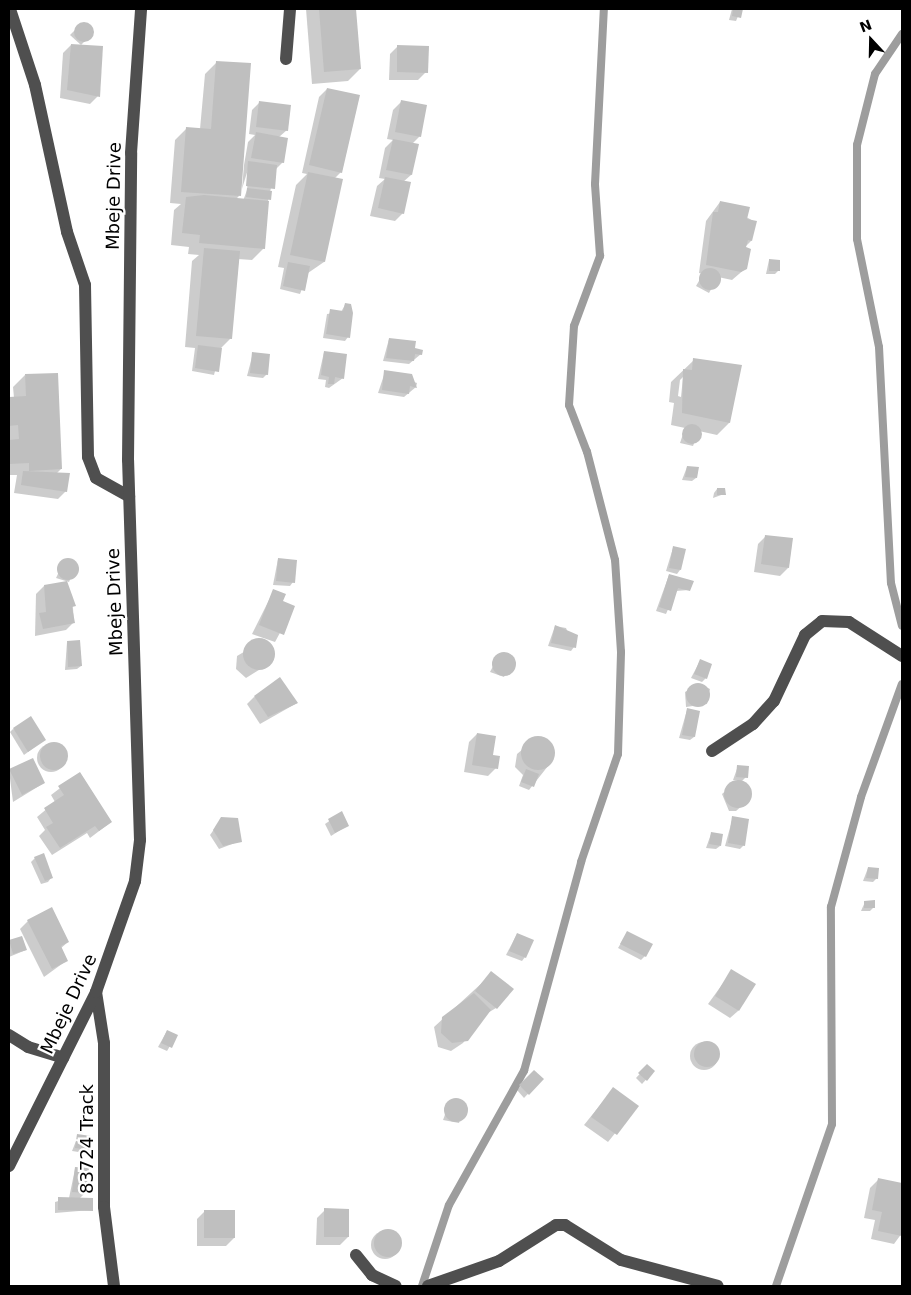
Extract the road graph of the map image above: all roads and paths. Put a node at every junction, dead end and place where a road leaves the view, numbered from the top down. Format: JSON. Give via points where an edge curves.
{"nodes":[{"id":1,"x":10,"y":9,"type":"edge"},
{"id":2,"x":140,"y":9,"type":"edge"},
{"id":3,"x":290,"y":9,"type":"edge"},
{"id":4,"x":286,"y":59,"type":"dead end"},
{"id":5,"x":129,"y":496,"type":"junction"},
{"id":6,"x":902,"y":656,"type":"edge"},
{"id":7,"x":712,"y":752,"type":"dead end"},
{"id":8,"x":96,"y":992,"type":"junction"},
{"id":9,"x":9,"y":1035,"type":"edge"},
{"id":10,"x":63,"y":1058,"type":"junction"},
{"id":11,"x":9,"y":1166,"type":"edge"},
{"id":12,"x":356,"y":1255,"type":"dead end"},
{"id":13,"x":114,"y":1286,"type":"edge"},
{"id":14,"x":396,"y":1286,"type":"edge"},
{"id":15,"x":428,"y":1286,"type":"edge"},
{"id":16,"x":718,"y":1286,"type":"edge"}],
"edges":[{"from":1,"to":5,"type":"street","via":[[35,85],[67,232],[85,285],[88,457],[96,478]]},
{"from":2,"to":5,"type":"street","name":"Mbeje Drive","via":[[131,153]]},
{"from":3,"to":4,"type":"street"},
{"from":5,"to":8,"type":"street","name":"Mbeje Drive","via":[[140,840],[130,899]]},
{"from":6,"to":7,"type":"street","via":[[849,622],[822,621],[805,635],[774,701],[747,729]]},
{"from":8,"to":10,"type":"street","name":"Mbeje Drive"},
{"from":8,"to":13,"type":"street","name":"83724 Track","via":[[104,1043],[104,1207]]},
{"from":9,"to":10,"type":"street","via":[[28,1047]]},
{"from":10,"to":11,"type":"street","name":"Mbeje Drive"},
{"from":12,"to":14,"type":"street","via":[[372,1275]]},
{"from":15,"to":16,"type":"street","via":[[493,1264],[556,1225],[565,1225],[621,1260]]}]}
